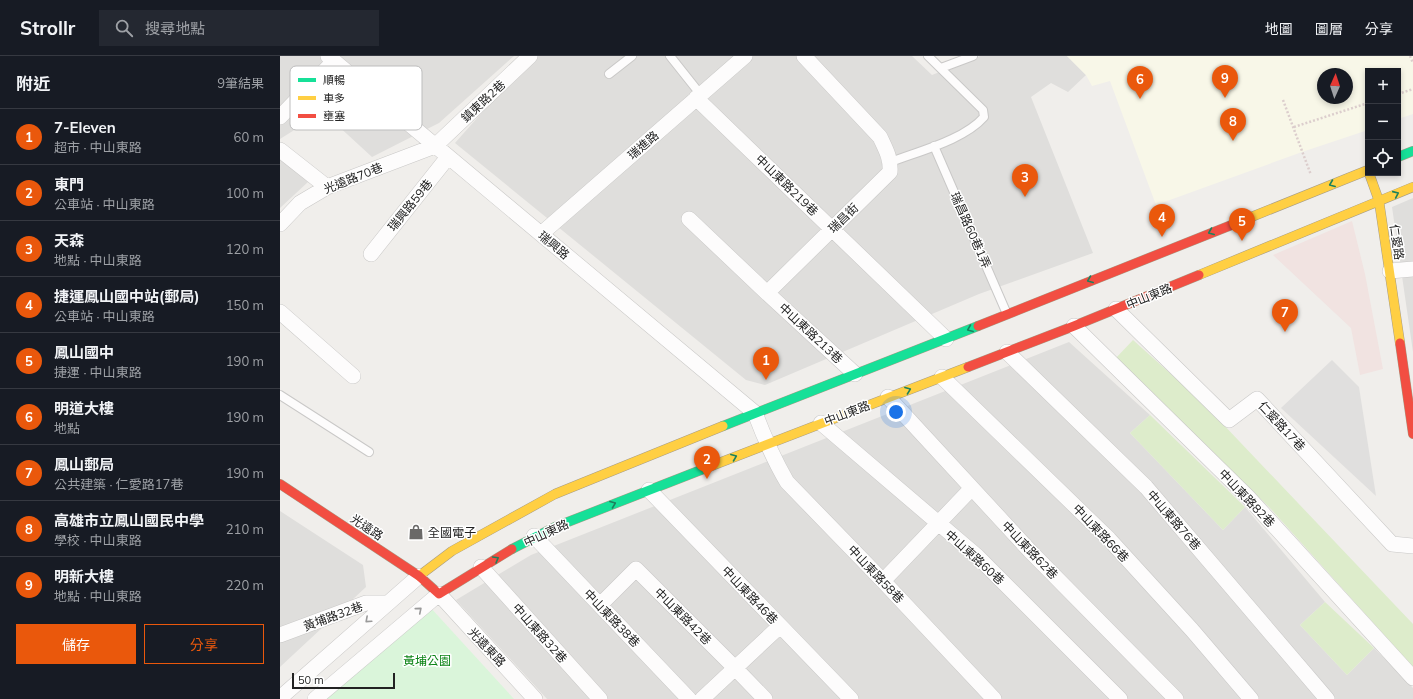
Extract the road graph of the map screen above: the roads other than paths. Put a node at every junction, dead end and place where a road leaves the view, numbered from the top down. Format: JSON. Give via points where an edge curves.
{"nodes":[{"id":1,"x":530,"y":56,"type":"edge"},
{"id":2,"x":632,"y":56,"type":"edge"},
{"id":3,"x":670,"y":56,"type":"edge"},
{"id":4,"x":745,"y":56,"type":"edge"},
{"id":5,"x":804,"y":56,"type":"edge"},
{"id":6,"x":928,"y":56,"type":"edge"},
{"id":7,"x":973,"y":56,"type":"edge"},
{"id":8,"x":331,"y":58,"type":"edge"},
{"id":9,"x":324,"y":66,"type":"edge"},
{"id":10,"x":340,"y":66,"type":"edge"},
{"id":11,"x":941,"y":68,"type":"junction"},
{"id":12,"x":609,"y":74,"type":"dead end"},
{"id":13,"x":698,"y":97,"type":"junction"},
{"id":14,"x":290,"y":105,"type":"edge"},
{"id":15,"x":280,"y":117,"type":"edge"},
{"id":16,"x":416,"y":130,"type":"edge"},
{"id":17,"x":435,"y":146,"type":"junction"},
{"id":18,"x":934,"y":146,"type":"junction"},
{"id":19,"x":280,"y":150,"type":"edge"},
{"id":20,"x":1413,"y":151,"type":"edge"},
{"id":21,"x":1401,"y":156,"type":"edge"},
{"id":22,"x":448,"y":157,"type":"junction"},
{"id":23,"x":890,"y":162,"type":"junction"},
{"id":24,"x":1365,"y":171,"type":"edge"},
{"id":25,"x":1370,"y":176,"type":"edge"},
{"id":26,"x":327,"y":187,"type":"junction"},
{"id":27,"x":1413,"y":187,"type":"edge"},
{"id":28,"x":1379,"y":202,"type":"junction"},
{"id":29,"x":689,"y":219,"type":"dead end"},
{"id":30,"x":280,"y":224,"type":"edge"},
{"id":31,"x":832,"y":229,"type":"junction"},
{"id":32,"x":540,"y":234,"type":"junction"},
{"id":33,"x":371,"y":254,"type":"dead end"},
{"id":34,"x":1413,"y":269,"type":"edge"},
{"id":35,"x":1390,"y":271,"type":"junction"},
{"id":36,"x":767,"y":293,"type":"junction"},
{"id":37,"x":1116,"y":309,"type":"junction"},
{"id":38,"x":280,"y":312,"type":"edge"},
{"id":39,"x":1007,"y":314,"type":"junction"},
{"id":40,"x":1074,"y":326,"type":"junction"},
{"id":41,"x":946,"y":339,"type":"junction"},
{"id":42,"x":1406,"y":340,"type":"edge"},
{"id":43,"x":1007,"y":352,"type":"junction"},
{"id":44,"x":1402,"y":358,"type":"junction"},
{"id":45,"x":1413,"y":369,"type":"edge"},
{"id":46,"x":855,"y":374,"type":"junction"},
{"id":47,"x":353,"y":376,"type":"dead end"},
{"id":48,"x":942,"y":377,"type":"junction"},
{"id":49,"x":280,"y":394,"type":"edge"},
{"id":50,"x":888,"y":397,"type":"junction"},
{"id":51,"x":755,"y":413,"type":"junction"},
{"id":52,"x":821,"y":423,"type":"junction"},
{"id":53,"x":1413,"y":434,"type":"edge"},
{"id":54,"x":766,"y":444,"type":"junction"},
{"id":55,"x":369,"y":452,"type":"dead end"},
{"id":56,"x":280,"y":484,"type":"edge"},
{"id":57,"x":971,"y":489,"type":"junction"},
{"id":58,"x":649,"y":490,"type":"junction"},
{"id":59,"x":938,"y":523,"type":"junction"},
{"id":60,"x":534,"y":536,"type":"junction"},
{"id":61,"x":1413,"y":546,"type":"edge"},
{"id":62,"x":481,"y":567,"type":"junction"},
{"id":63,"x":419,"y":576,"type":"junction"},
{"id":64,"x":883,"y":581,"type":"junction"},
{"id":65,"x":438,"y":594,"type":"junction"},
{"id":66,"x":387,"y":604,"type":"junction"},
{"id":67,"x":600,"y":605,"type":"junction"},
{"id":68,"x":780,"y":626,"type":"junction"},
{"id":69,"x":280,"y":635,"type":"edge"},
{"id":70,"x":735,"y":668,"type":"junction"},
{"id":71,"x":1413,"y":678,"type":"edge"},
{"id":72,"x":280,"y":698,"type":"edge"},
{"id":73,"x":315,"y":699,"type":"edge"},
{"id":74,"x":535,"y":699,"type":"edge"},
{"id":75,"x":600,"y":699,"type":"edge"},
{"id":76,"x":689,"y":699,"type":"edge"},
{"id":77,"x":702,"y":699,"type":"edge"},
{"id":78,"x":764,"y":699,"type":"edge"},
{"id":79,"x":851,"y":699,"type":"edge"},
{"id":80,"x":994,"y":699,"type":"edge"},
{"id":81,"x":1120,"y":699,"type":"edge"},
{"id":82,"x":1176,"y":699,"type":"edge"},
{"id":83,"x":1251,"y":699,"type":"edge"},
{"id":84,"x":1327,"y":699,"type":"edge"}],
"edges":[{"from":1,"to":17,"type":"street","name":"鎮東路2巷"},
{"from":2,"to":12,"type":"lane"},
{"from":3,"to":13,"type":"lane"},
{"from":4,"to":13,"type":"street","name":"瑞進路"},
{"from":5,"to":23,"type":"street","via":[[880,137]]},
{"from":6,"to":11,"type":"lane"},
{"from":7,"to":11,"type":"lane"},
{"from":8,"to":9,"type":"street"},
{"from":8,"to":10,"type":"street","name":"瑞興路"},
{"from":11,"to":18,"type":"lane","via":[[983,110],[984,117],[956,138]]},
{"from":13,"to":31,"type":"street","name":"中山東路219巷"},
{"from":13,"to":32,"type":"street","name":"瑞進路"},
{"from":14,"to":15,"type":"street"},
{"from":16,"to":17,"type":"street","name":"瑞興路"},
{"from":17,"to":22,"type":"street","name":"瑞興路"},
{"from":17,"to":26,"type":"street","name":"光遠路70巷"},
{"from":18,"to":23,"type":"lane"},
{"from":18,"to":39,"type":"lane","name":"瑞昌路60巷1弄"},
{"from":19,"to":26,"type":"street"},
{"from":20,"to":21,"type":"main road"},
{"from":22,"to":32,"type":"street","name":"瑞興路"},
{"from":22,"to":33,"type":"street","name":"瑞興路59巷"},
{"from":23,"to":31,"type":"street","name":"瑞昌街","via":[[890,172]]},
{"from":24,"to":39,"type":"main road","one_way":true},
{"from":25,"to":28,"type":"main road","name":"仁愛路"},
{"from":26,"to":30,"type":"street","name":"光遠路70巷","via":[[300,203]]},
{"from":28,"to":27,"type":"main road","name":"中山東路","one_way":true},
{"from":28,"to":35,"type":"main road","name":"仁愛路"},
{"from":28,"to":37,"type":"main road","name":"中山東路"},
{"from":29,"to":36,"type":"street"},
{"from":31,"to":36,"type":"street","name":"瑞昌街"},
{"from":31,"to":41,"type":"street","name":"中山東路219巷"},
{"from":32,"to":51,"type":"street","name":"瑞興路"},
{"from":34,"to":35,"type":"street"},
{"from":35,"to":42,"type":"main road","name":"仁愛路"},
{"from":36,"to":46,"type":"street","name":"中山東路213巷"},
{"from":37,"to":40,"type":"main road","name":"中山東路"},
{"from":37,"to":61,"type":"street","name":"仁愛路17巷","via":[[1229,420],[1257,399],[1392,544]]},
{"from":38,"to":47,"type":"street"},
{"from":39,"to":41,"type":"main road","one_way":true},
{"from":40,"to":43,"type":"main road","name":"中山東路"},
{"from":40,"to":71,"type":"street","name":"中山東路82巷","via":[[1248,497]]},
{"from":41,"to":46,"type":"main road"},
{"from":42,"to":44,"type":"main road","name":"仁愛路"},
{"from":43,"to":48,"type":"main road","name":"中山東路"},
{"from":43,"to":84,"type":"street","name":"中山東路76巷","via":[[1146,487]]},
{"from":44,"to":45,"type":"street"},
{"from":44,"to":53,"type":"main road","name":"仁愛路"},
{"from":46,"to":51,"type":"main road"},
{"from":50,"to":48,"type":"main road","name":"中山東路","one_way":true},
{"from":48,"to":83,"type":"street","name":"中山東路66巷","via":[[1109,539]]},
{"from":49,"to":55,"type":"lane"},
{"from":50,"to":52,"type":"main road","name":"中山東路"},
{"from":50,"to":57,"type":"street","name":"中山東路62巷"},
{"from":51,"to":54,"type":"street"},
{"from":51,"to":63,"type":"main road","via":[[555,494],[452,551]]},
{"from":52,"to":54,"type":"main road","name":"中山東路"},
{"from":52,"to":59,"type":"street","name":"中山東路60巷"},
{"from":58,"to":54,"type":"main road","name":"中山東路","one_way":true},
{"from":54,"to":64,"type":"street","name":"中山東路58巷","via":[[787,482]]},
{"from":56,"to":63,"type":"main road","name":"光遠路"},
{"from":57,"to":59,"type":"street"},
{"from":57,"to":82,"type":"street","name":"中山東路62巷"},
{"from":60,"to":58,"type":"main road","name":"中山東路","one_way":true},
{"from":58,"to":68,"type":"street","name":"中山東路46巷"},
{"from":59,"to":64,"type":"street"},
{"from":59,"to":81,"type":"street","name":"中山東路60巷","via":[[977,556]]},
{"from":62,"to":60,"type":"main road","name":"中山東路","one_way":true},
{"from":60,"to":67,"type":"street","name":"中山東路38巷"},
{"from":62,"to":65,"type":"main road","name":"中山東路"},
{"from":62,"to":75,"type":"street","name":"中山東路32巷"},
{"from":63,"to":65,"type":"main road","name":"光遠路"},
{"from":63,"to":66,"type":"street"},
{"from":64,"to":80,"type":"street","name":"中山東路58巷"},
{"from":73,"to":65,"type":"street","name":"中山東路","one_way":true},
{"from":65,"to":74,"type":"street","name":"光遠東路"},
{"from":66,"to":69,"type":"street","name":"黃埔路32巷","via":[[366,603]]},
{"from":66,"to":72,"type":"street","one_way":true},
{"from":67,"to":70,"type":"street","name":"中山東路42巷","via":[[636,570]]},
{"from":67,"to":76,"type":"street","name":"中山東路38巷"},
{"from":68,"to":70,"type":"street"},
{"from":68,"to":79,"type":"street","name":"中山東路46巷"},
{"from":70,"to":77,"type":"street"},
{"from":70,"to":78,"type":"street","name":"中山東路42巷"}]}
